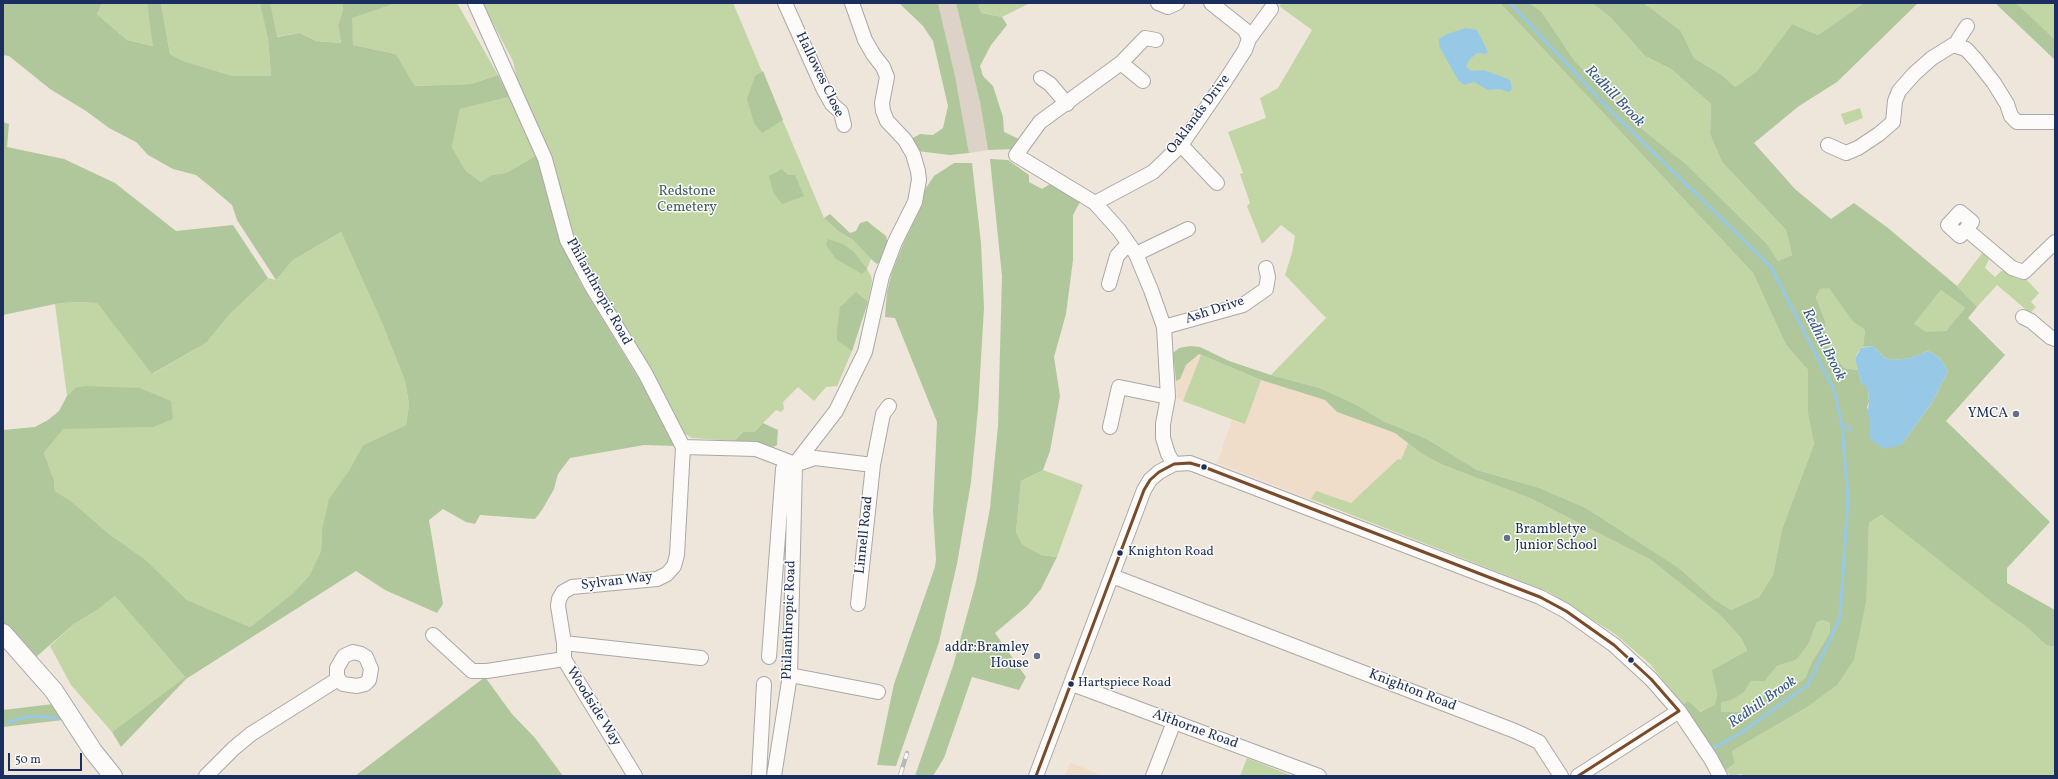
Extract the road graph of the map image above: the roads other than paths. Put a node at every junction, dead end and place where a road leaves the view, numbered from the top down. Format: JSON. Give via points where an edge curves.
{"nodes":[{"id":1,"x":474,"y":3,"type":"edge"},
{"id":2,"x":785,"y":3,"type":"edge"},
{"id":3,"x":852,"y":3,"type":"edge"},
{"id":4,"x":1158,"y":3,"type":"edge"},
{"id":5,"x":1177,"y":3,"type":"edge"},
{"id":6,"x":1212,"y":3,"type":"edge"},
{"id":7,"x":1271,"y":9,"type":"dead end"},
{"id":8,"x":1967,"y":26,"type":"dead end"},
{"id":9,"x":1249,"y":39,"type":"junction"},
{"id":10,"x":1156,"y":40,"type":"dead end"},
{"id":11,"x":1960,"y":46,"type":"junction"},
{"id":12,"x":1121,"y":63,"type":"junction"},
{"id":13,"x":1041,"y":78,"type":"dead end"},
{"id":14,"x":1143,"y":80,"type":"dead end"},
{"id":15,"x":1067,"y":104,"type":"junction"},
{"id":16,"x":2055,"y":122,"type":"edge"},
{"id":17,"x":844,"y":125,"type":"dead end"},
{"id":18,"x":1180,"y":145,"type":"junction"},
{"id":19,"x":1828,"y":145,"type":"dead end"},
{"id":20,"x":1217,"y":183,"type":"dead end"},
{"id":21,"x":1095,"y":203,"type":"junction"},
{"id":22,"x":1188,"y":229,"type":"dead end"},
{"id":23,"x":1967,"y":230,"type":"dead end"},
{"id":24,"x":2055,"y":242,"type":"edge"},
{"id":25,"x":1132,"y":249,"type":"junction"},
{"id":26,"x":1266,"y":268,"type":"dead end"},
{"id":27,"x":1109,"y":284,"type":"dead end"},
{"id":28,"x":2023,"y":317,"type":"dead end"},
{"id":29,"x":1164,"y":327,"type":"junction"},
{"id":30,"x":2055,"y":339,"type":"edge"},
{"id":31,"x":1168,"y":397,"type":"junction"},
{"id":32,"x":889,"y":406,"type":"dead end"},
{"id":33,"x":1110,"y":426,"type":"dead end"},
{"id":34,"x":683,"y":447,"type":"junction"},
{"id":35,"x":795,"y":464,"type":"junction"},
{"id":36,"x":1174,"y":464,"type":"junction"},
{"id":37,"x":873,"y":465,"type":"junction"},
{"id":38,"x":1112,"y":576,"type":"junction"},
{"id":39,"x":858,"y":604,"type":"dead end"},
{"id":40,"x":3,"y":633,"type":"edge"},
{"id":41,"x":433,"y":635,"type":"dead end"},
{"id":42,"x":564,"y":643,"type":"junction"},
{"id":43,"x":769,"y":657,"type":"dead end"},
{"id":44,"x":701,"y":658,"type":"dead end"},
{"id":45,"x":564,"y":660,"type":"junction"},
{"id":46,"x":790,"y":675,"type":"junction"},
{"id":47,"x":338,"y":679,"type":"dead end"},
{"id":48,"x":764,"y":684,"type":"dead end"},
{"id":49,"x":1072,"y":684,"type":"junction"},
{"id":50,"x":878,"y":692,"type":"dead end"},
{"id":51,"x":1679,"y":711,"type":"junction"},
{"id":52,"x":1174,"y":722,"type":"junction"},
{"id":53,"x":113,"y":776,"type":"edge"},
{"id":54,"x":206,"y":776,"type":"edge"},
{"id":55,"x":635,"y":776,"type":"edge"},
{"id":56,"x":759,"y":776,"type":"edge"},
{"id":57,"x":775,"y":776,"type":"edge"},
{"id":58,"x":1036,"y":776,"type":"edge"},
{"id":59,"x":1152,"y":776,"type":"edge"},
{"id":60,"x":1319,"y":776,"type":"edge"},
{"id":61,"x":1561,"y":776,"type":"edge"},
{"id":62,"x":1578,"y":776,"type":"edge"},
{"id":63,"x":1720,"y":776,"type":"edge"}],
"edges":[{"from":1,"to":34,"type":"street","name":"Philanthropic Road","via":[[545,159],[567,240],[644,373]]},
{"from":2,"to":17,"type":"street","name":"Hallowes Close","via":[[819,81],[832,104],[840,112]]},
{"from":3,"to":35,"type":"street","via":[[866,40],[883,67],[886,77],[882,103],[887,121],[905,140],[913,154],[919,180],[915,202],[882,276],[865,352],[836,411]]},
{"from":4,"to":5,"type":"street","via":[[1168,7]]},
{"from":6,"to":9,"type":"street","via":[[1245,30]]},
{"from":7,"to":9,"type":"street","name":"Oaklands Drive"},
{"from":8,"to":11,"type":"street","via":[[1958,40]]},
{"from":9,"to":18,"type":"street","name":"Oaklands Drive","via":[[1225,81]]},
{"from":10,"to":12,"type":"street","via":[[1145,38]]},
{"from":11,"to":16,"type":"street","via":[[1966,49],[1994,83],[2011,116],[2017,122]]},
{"from":11,"to":19,"type":"street","via":[[1946,48],[1914,74],[1899,91],[1895,101],[1894,122],[1879,134],[1846,153]]},
{"from":12,"to":14,"type":"street"},
{"from":12,"to":15,"type":"street"},
{"from":13,"to":15,"type":"street","via":[[1050,84]]},
{"from":15,"to":21,"type":"street","via":[[1040,122],[1016,155]]},
{"from":18,"to":20,"type":"street"},
{"from":18,"to":21,"type":"street","name":"Oaklands Drive","via":[[1153,172]]},
{"from":21,"to":25,"type":"street"},
{"from":22,"to":25,"type":"street"},
{"from":23,"to":24,"type":"street","via":[[2012,268],[2024,272]]},
{"from":25,"to":27,"type":"street","via":[[1117,256]]},
{"from":25,"to":29,"type":"street","via":[[1152,290]]},
{"from":26,"to":29,"type":"street","name":"Ash Drive","via":[[1266,289],[1243,305]]},
{"from":28,"to":30,"type":"street"},
{"from":29,"to":31,"type":"street"},
{"from":31,"to":33,"type":"street","via":[[1120,387]]},
{"from":31,"to":36,"type":"street","via":[[1163,438]]},
{"from":32,"to":37,"type":"street","name":"Linnell Road","via":[[883,414]]},
{"from":34,"to":35,"type":"street","via":[[756,449]]},
{"from":34,"to":42,"type":"street","name":"Sylvan Way","via":[[677,555],[674,566],[667,574],[650,580],[567,589],[558,599]]},
{"from":35,"to":37,"type":"street","via":[[815,458]]},
{"from":35,"to":43,"type":"street","via":[[783,469]]},
{"from":35,"to":46,"type":"street","name":"Philanthropic Road"},
{"from":36,"to":38,"type":"street","via":[[1159,472],[1144,490]]},
{"from":36,"to":51,"type":"street","via":[[1190,463],[1204,467],[1540,596],[1614,645],[1651,679]]},
{"from":37,"to":39,"type":"street","name":"Linnell Road"},
{"from":38,"to":49,"type":"street"},
{"from":38,"to":61,"type":"street","name":"Knighton Road","via":[[1515,731],[1538,742]]},
{"from":40,"to":53,"type":"main road","via":[[54,691],[93,752]]},
{"from":41,"to":45,"type":"street","name":"Woodside Way","via":[[472,671],[487,672]]},
{"from":42,"to":44,"type":"street"},
{"from":42,"to":45,"type":"street","name":"Sylvan Way"},
{"from":45,"to":55,"type":"street","name":"Woodside Way"},
{"from":46,"to":50,"type":"street"},
{"from":46,"to":57,"type":"street","name":"Philanthropic Road"},
{"from":47,"to":54,"type":"street","via":[[251,734]]},
{"from":48,"to":56,"type":"street"},
{"from":49,"to":52,"type":"street","name":"Althorne Road"},
{"from":49,"to":58,"type":"street"},
{"from":51,"to":62,"type":"street"},
{"from":51,"to":63,"type":"street"},
{"from":52,"to":59,"type":"street"},
{"from":52,"to":60,"type":"street","name":"Althorne Road"}]}
